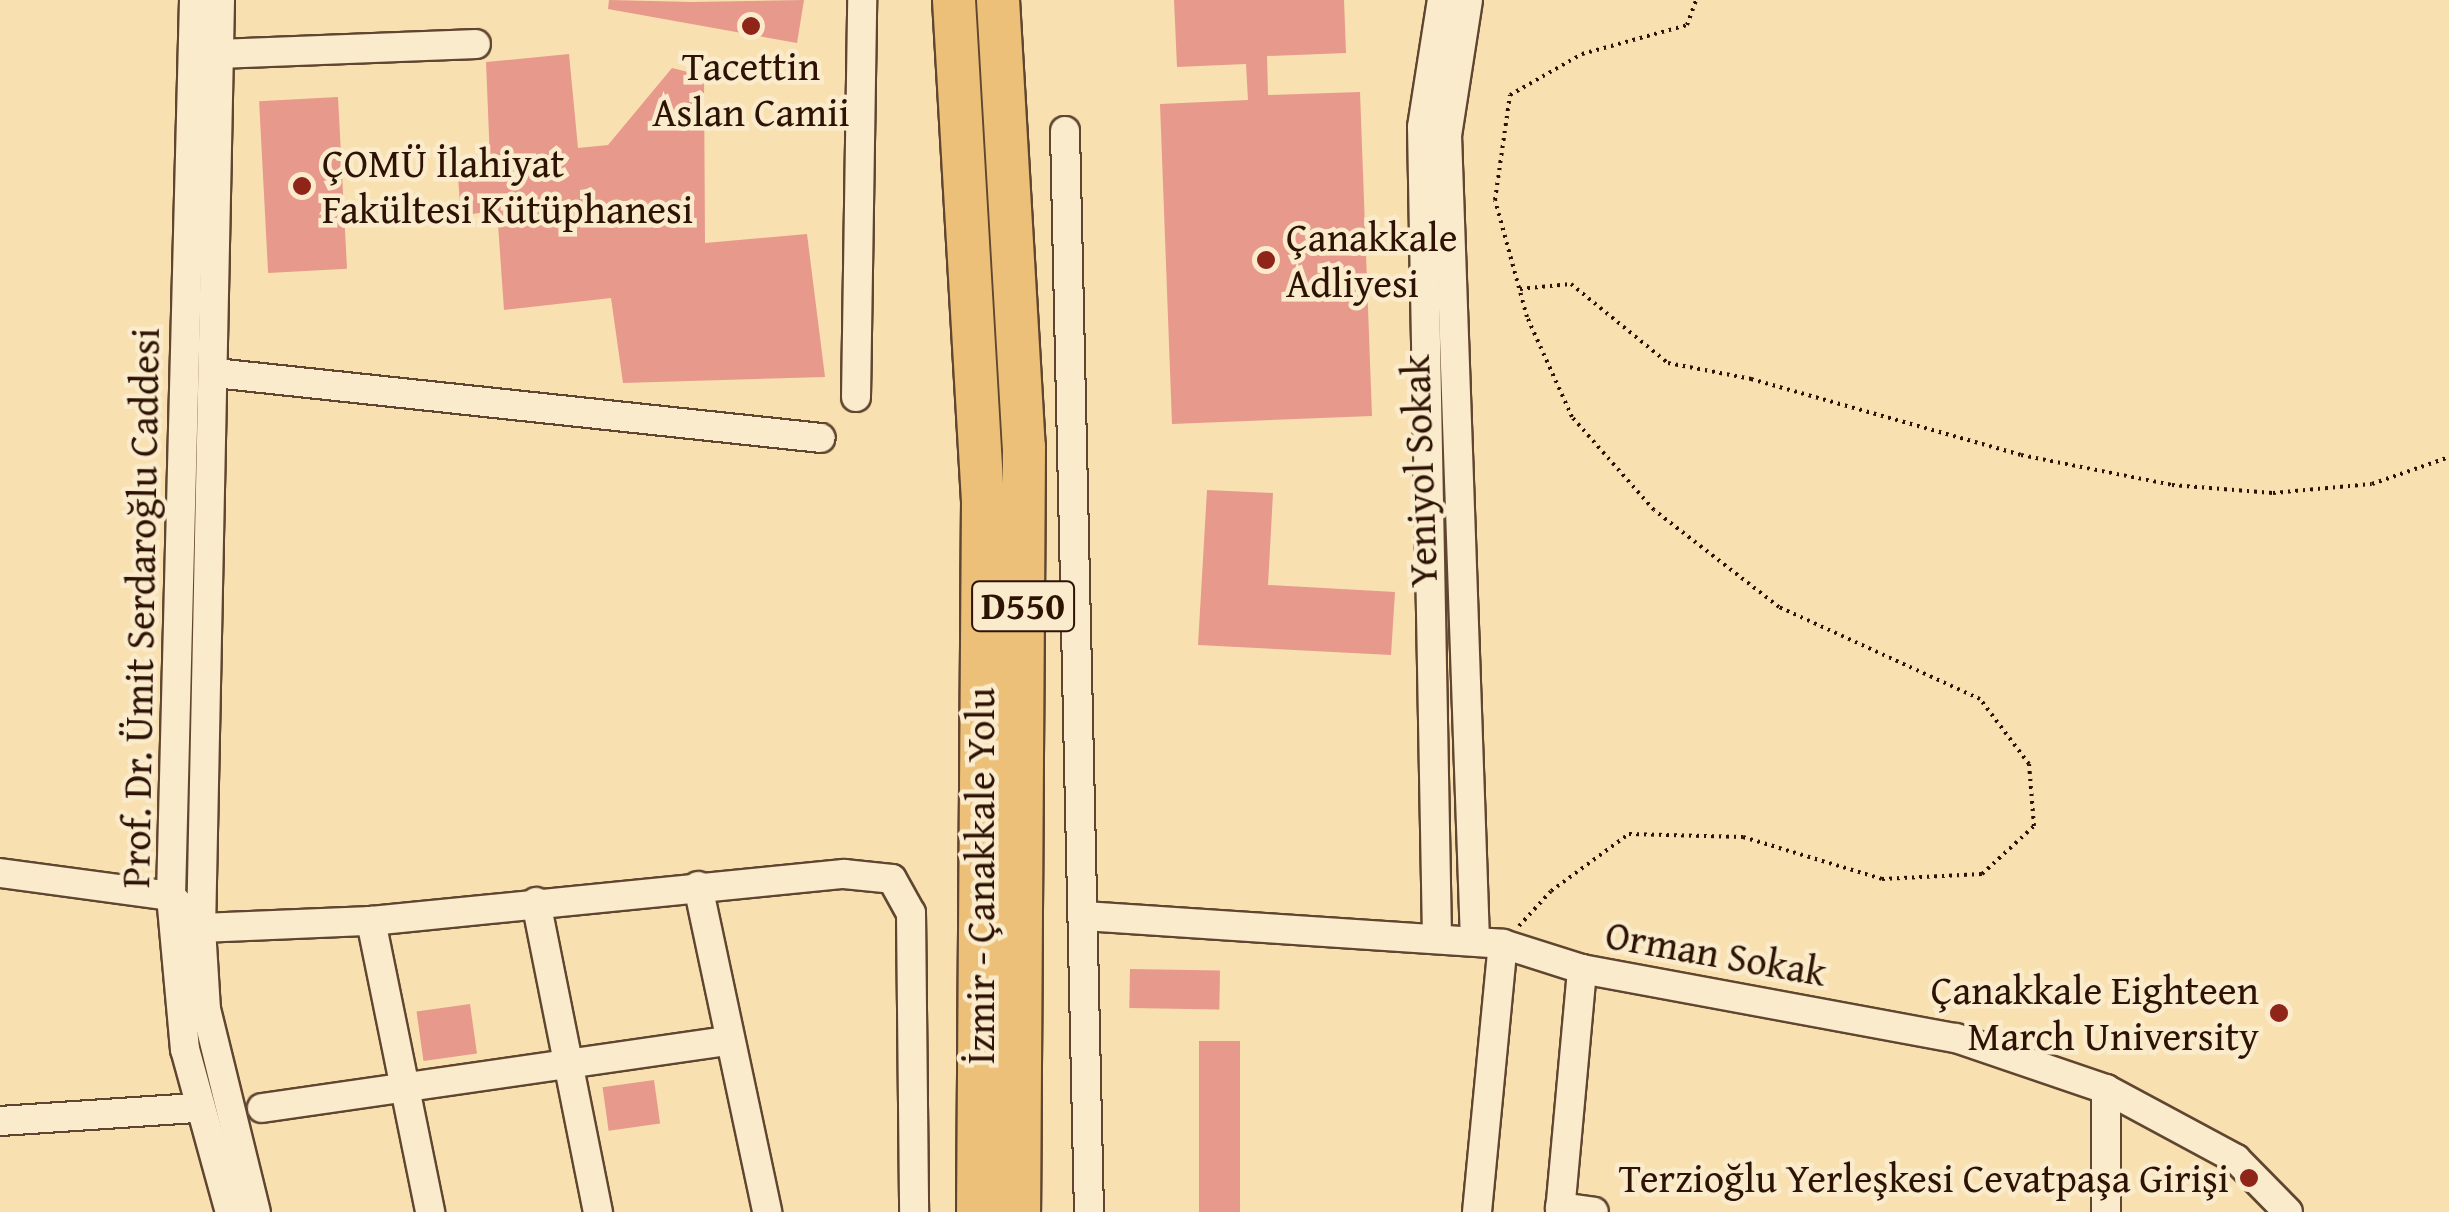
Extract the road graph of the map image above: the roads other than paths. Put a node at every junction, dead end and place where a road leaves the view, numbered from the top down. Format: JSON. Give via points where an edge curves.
{"nodes":[{"id":1,"x":194,"y":0,"type":"edge"},
{"id":2,"x":220,"y":0,"type":"edge"},
{"id":3,"x":862,"y":0,"type":"edge"},
{"id":4,"x":954,"y":0,"type":"edge"},
{"id":5,"x":998,"y":0,"type":"edge"},
{"id":6,"x":1442,"y":0,"type":"edge"},
{"id":7,"x":1468,"y":0,"type":"edge"},
{"id":8,"x":476,"y":44,"type":"dead end"},
{"id":9,"x":219,"y":54,"type":"junction"},
{"id":10,"x":1065,"y":131,"type":"dead end"},
{"id":11,"x":215,"y":373,"type":"junction"},
{"id":12,"x":856,"y":398,"type":"dead end"},
{"id":13,"x":822,"y":438,"type":"dead end"},
{"id":14,"x":0,"y":873,"type":"edge"},
{"id":15,"x":698,"y":886,"type":"junction"},
{"id":16,"x":171,"y":896,"type":"junction"},
{"id":17,"x":536,"y":902,"type":"junction"},
{"id":18,"x":1083,"y":916,"type":"junction"},
{"id":19,"x":372,"y":921,"type":"junction"},
{"id":20,"x":201,"y":928,"type":"junction"},
{"id":21,"x":1437,"y":937,"type":"junction"},
{"id":22,"x":1475,"y":940,"type":"junction"},
{"id":23,"x":1503,"y":944,"type":"junction"},
{"id":24,"x":1582,"y":970,"type":"junction"},
{"id":25,"x":729,"y":1041,"type":"junction"},
{"id":26,"x":568,"y":1067,"type":"junction"},
{"id":27,"x":407,"y":1088,"type":"junction"},
{"id":28,"x":2106,"y":1089,"type":"junction"},
{"id":29,"x":198,"y":1108,"type":"junction"},
{"id":30,"x":262,"y":1108,"type":"dead end"},
{"id":31,"x":0,"y":1121,"type":"edge"},
{"id":32,"x":1560,"y":1209,"type":"edge"},
{"id":33,"x":230,"y":1212,"type":"edge"},
{"id":34,"x":256,"y":1212,"type":"edge"},
{"id":35,"x":430,"y":1212,"type":"edge"},
{"id":36,"x":598,"y":1212,"type":"edge"},
{"id":37,"x":767,"y":1212,"type":"edge"},
{"id":38,"x":914,"y":1212,"type":"edge"},
{"id":39,"x":978,"y":1212,"type":"edge"},
{"id":40,"x":1019,"y":1212,"type":"edge"},
{"id":41,"x":1089,"y":1212,"type":"edge"},
{"id":42,"x":1478,"y":1212,"type":"edge"},
{"id":43,"x":1594,"y":1212,"type":"edge"},
{"id":44,"x":2106,"y":1212,"type":"edge"},
{"id":45,"x":2288,"y":1212,"type":"edge"}],
"edges":[{"from":1,"to":16,"type":"street","name":"Prof. Dr. Ümit Serdaroğlu Caddesi"},
{"from":2,"to":9,"type":"street","name":"Prof. Dr. Ümit Serdaroğlu Caddesi"},
{"from":3,"to":12,"type":"street"},
{"from":4,"to":39,"type":"highway","name":"İzmir - Çanakkale Yolu","number":"D550","via":[[984,502]]},
{"from":5,"to":40,"type":"highway","name":"İzmir - Çanakkale Yolu","number":"D550","via":[[1024,447]]},
{"from":6,"to":21,"type":"street","name":"Yeniyol Sokak","via":[[1422,127]]},
{"from":7,"to":22,"type":"street","name":"Yeniyol Sokak","via":[[1447,135]]},
{"from":8,"to":9,"type":"street"},
{"from":9,"to":11,"type":"street","name":"Prof. Dr. Ümit Serdaroğlu Caddesi"},
{"from":10,"to":18,"type":"street"},
{"from":11,"to":13,"type":"street"},
{"from":11,"to":20,"type":"street","name":"Prof. Dr. Ümit Serdaroğlu Caddesi"},
{"from":14,"to":16,"type":"street"},
{"from":15,"to":17,"type":"street"},
{"from":15,"to":25,"type":"street"},
{"from":15,"to":38,"type":"street","via":[[844,874],[892,879],[911,913]]},
{"from":16,"to":20,"type":"street"},
{"from":16,"to":29,"type":"street","name":"Prof. Dr. Ümit Serdaroğlu Caddesi"},
{"from":17,"to":19,"type":"street"},
{"from":17,"to":26,"type":"street"},
{"from":18,"to":21,"type":"street","name":"Orman Sokak"},
{"from":18,"to":41,"type":"street"},
{"from":19,"to":20,"type":"street"},
{"from":19,"to":27,"type":"street"},
{"from":20,"to":34,"type":"street","name":"Prof. Dr. Ümit Serdaroğlu Caddesi","via":[[206,1008]]},
{"from":21,"to":22,"type":"street","name":"Orman Sokak"},
{"from":22,"to":23,"type":"street","name":"Orman Sokak"},
{"from":23,"to":24,"type":"street","name":"Orman Sokak"},
{"from":23,"to":42,"type":"street"},
{"from":24,"to":28,"type":"street","name":"Orman Sokak","via":[[1956,1038]]},
{"from":24,"to":32,"type":"street"},
{"from":25,"to":26,"type":"street"},
{"from":25,"to":37,"type":"street"},
{"from":26,"to":27,"type":"street"},
{"from":26,"to":36,"type":"street"},
{"from":27,"to":30,"type":"street"},
{"from":27,"to":35,"type":"street"},
{"from":28,"to":44,"type":"street"},
{"from":28,"to":45,"type":"street","name":"Orman Sokak","via":[[2236,1159]]},
{"from":29,"to":31,"type":"street"},
{"from":29,"to":33,"type":"street","name":"Prof. Dr. Ümit Serdaroğlu Caddesi"},
{"from":32,"to":43,"type":"street"}]}
